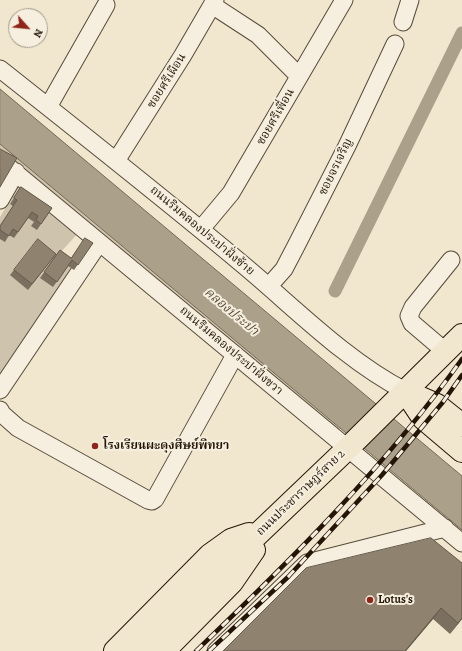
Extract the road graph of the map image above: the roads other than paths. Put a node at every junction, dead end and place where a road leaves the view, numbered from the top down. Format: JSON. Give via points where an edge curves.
{"nodes":[{"id":1,"x":344,"y":0,"type":"edge"},
{"id":2,"x":410,"y":0,"type":"edge"},
{"id":3,"x":214,"y":2,"type":"edge"},
{"id":4,"x":106,"y":4,"type":"dead end"},
{"id":5,"x":403,"y":22,"type":"dead end"},
{"id":6,"x":395,"y":44,"type":"dead end"},
{"id":7,"x":0,"y":69,"type":"edge"},
{"id":8,"x":299,"y":76,"type":"junction"},
{"id":9,"x":48,"y":107,"type":"junction"},
{"id":10,"x":0,"y":160,"type":"edge"},
{"id":11,"x":116,"y":160,"type":"junction"},
{"id":12,"x":16,"y":172,"type":"junction"},
{"id":13,"x":0,"y":200,"type":"edge"},
{"id":14,"x":201,"y":229,"type":"junction"},
{"id":15,"x":99,"y":243,"type":"junction"},
{"id":16,"x":451,"y":260,"type":"dead end"},
{"id":17,"x":269,"y":286,"type":"junction"},
{"id":18,"x":462,"y":335,"type":"edge"},
{"id":19,"x":446,"y":352,"type":"junction"},
{"id":20,"x":235,"y":355,"type":"junction"},
{"id":21,"x":0,"y":390,"type":"edge"},
{"id":22,"x":405,"y":391,"type":"junction"},
{"id":23,"x":0,"y":410,"type":"edge"},
{"id":24,"x":462,"y":425,"type":"edge"},
{"id":25,"x":350,"y":446,"type":"junction"},
{"id":26,"x":462,"y":451,"type":"edge"},
{"id":27,"x":445,"y":528,"type":"junction"},
{"id":28,"x":263,"y":529,"type":"junction"},
{"id":29,"x":462,"y":543,"type":"edge"},
{"id":30,"x":114,"y":651,"type":"edge"},
{"id":31,"x":138,"y":651,"type":"edge"},
{"id":32,"x":164,"y":651,"type":"edge"},
{"id":33,"x":216,"y":651,"type":"edge"}],
"edges":[{"from":1,"to":8,"type":"street","name":"ซอยศรีเพื่อน"},
{"from":2,"to":5,"type":"street"},
{"from":3,"to":8,"type":"street","via":[[258,35]]},
{"from":3,"to":11,"type":"street","name":"ซอยศรีเผือน"},
{"from":4,"to":9,"type":"street"},
{"from":6,"to":17,"type":"street","name":"ซอยจรเจริญ","via":[[295,248],[284,269]]},
{"from":7,"to":9,"type":"street","name":"ถนนริมคลองประปาฝั่งซ้าย"},
{"from":8,"to":14,"type":"street","name":"ซอยศรีเพื่อน","via":[[231,193]]},
{"from":9,"to":11,"type":"street","name":"ถนนริมคลองประปาฝั่งซ้าย"},
{"from":10,"to":12,"type":"street","name":"ถนนริมคลองประปาฝั่งขวา"},
{"from":11,"to":14,"type":"street","name":"ถนนริมคลองประปาฝั่งซ้าย"},
{"from":12,"to":13,"type":"street"},
{"from":12,"to":15,"type":"street","name":"ถนนริมคลองประปาฝั่งขวา"},
{"from":14,"to":17,"type":"street","name":"ถนนริมคลองประปาฝั่งซ้าย"},
{"from":15,"to":20,"type":"street","name":"ถนนริมคลองประปาฝั่งขวา"},
{"from":15,"to":21,"type":"street"},
{"from":16,"to":19,"type":"street","via":[[413,306],[409,316],[412,322]]},
{"from":17,"to":22,"type":"street","name":"ถนนริมคลองประปาฝั่งซ้าย","via":[[353,357]]},
{"from":18,"to":19,"type":"main road","name":"ถนนประชาราษฎร์สาย 2"},
{"from":19,"to":22,"type":"main road","name":"ถนนประชาราษฎร์สาย 2"},
{"from":20,"to":23,"type":"street","via":[[152,501],[18,428]]},
{"from":20,"to":25,"type":"street","name":"ถนนริมคลองประปาฝั่งขวา"},
{"from":22,"to":24,"type":"main road","via":[[438,405]]},
{"from":22,"to":25,"type":"main road","name":"ถนนประชาราษฎร์สาย 2"},
{"from":22,"to":26,"type":"main road","via":[[423,418]]},
{"from":25,"to":27,"type":"street","name":"ถนนริมคลองประปาฝั่งขวา"},
{"from":25,"to":28,"type":"main road","name":"ถนนประชาราษฎร์สาย 2"},
{"from":27,"to":29,"type":"street","name":"ถนนริมคลองประปาฝั่งขวา"},
{"from":27,"to":33,"type":"street","via":[[307,563]]},
{"from":28,"to":30,"type":"main road","via":[[231,540],[210,555]]},
{"from":28,"to":31,"type":"main road","name":"ถนนประชาราษฎร์สาย 2"},
{"from":28,"to":32,"type":"main road","via":[[254,549],[232,582]]}]}
